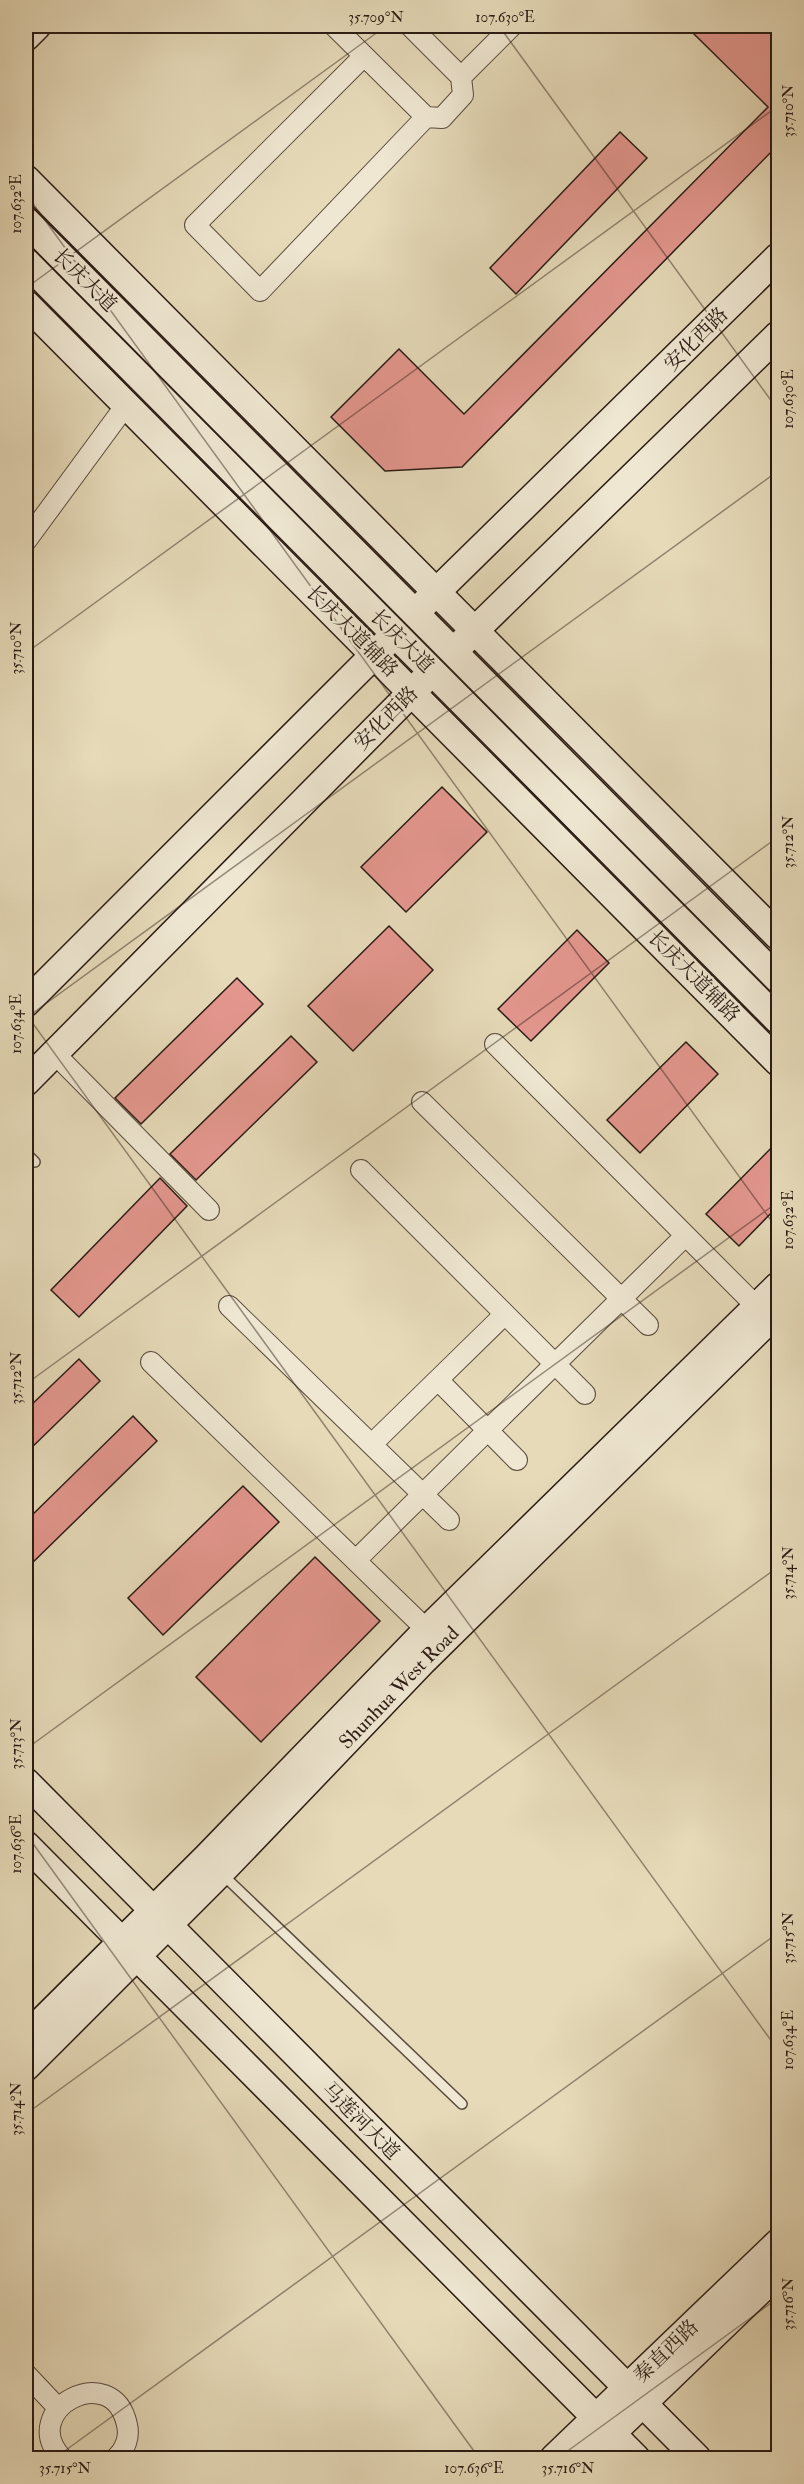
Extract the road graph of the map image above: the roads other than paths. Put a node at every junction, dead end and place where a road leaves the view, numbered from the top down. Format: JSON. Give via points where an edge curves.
{"nodes":[{"id":1,"x":37,"y":26,"type":"edge"},
{"id":2,"x":334,"y":26,"type":"edge"},
{"id":3,"x":410,"y":26,"type":"edge"},
{"id":4,"x":512,"y":26,"type":"edge"},
{"id":5,"x":26,"y":37,"type":"edge"},
{"id":6,"x":364,"y":56,"type":"junction"},
{"id":7,"x":461,"y":77,"type":"junction"},
{"id":8,"x":426,"y":117,"type":"junction"},
{"id":9,"x":26,"y":179,"type":"edge"},
{"id":10,"x":26,"y":221,"type":"edge"},
{"id":11,"x":778,"y":257,"type":"edge"},
{"id":12,"x":26,"y":262,"type":"edge"},
{"id":13,"x":26,"y":304,"type":"edge"},
{"id":14,"x":778,"y":335,"type":"edge"},
{"id":15,"x":126,"y":405,"type":"junction"},
{"id":16,"x":26,"y":541,"type":"edge"},
{"id":17,"x":435,"y":593,"type":"junction"},
{"id":18,"x":416,"y":612,"type":"junction"},
{"id":19,"x":474,"y":631,"type":"junction"},
{"id":20,"x":395,"y":634,"type":"junction"},
{"id":21,"x":454,"y":651,"type":"junction"},
{"id":22,"x":374,"y":654,"type":"junction"},
{"id":23,"x":433,"y":672,"type":"junction"},
{"id":24,"x":412,"y":692,"type":"junction"},
{"id":25,"x":778,"y":936,"type":"edge"},
{"id":26,"x":778,"y":979,"type":"edge"},
{"id":27,"x":26,"y":1003,"type":"edge"},
{"id":28,"x":778,"y":1020,"type":"edge"},
{"id":29,"x":495,"y":1044,"type":"dead end"},
{"id":30,"x":54,"y":1053,"type":"junction"},
{"id":31,"x":778,"y":1062,"type":"edge"},
{"id":32,"x":26,"y":1082,"type":"edge"},
{"id":33,"x":422,"y":1102,"type":"dead end"},
{"id":34,"x":26,"y":1154,"type":"edge"},
{"id":35,"x":35,"y":1162,"type":"dead end"},
{"id":36,"x":361,"y":1170,"type":"dead end"},
{"id":37,"x":209,"y":1210,"type":"dead end"},
{"id":38,"x":685,"y":1236,"type":"junction"},
{"id":39,"x":778,"y":1286,"type":"edge"},
{"id":40,"x":621,"y":1299,"type":"junction"},
{"id":41,"x":229,"y":1306,"type":"dead end"},
{"id":42,"x":767,"y":1309,"type":"edge"},
{"id":43,"x":505,"y":1314,"type":"junction"},
{"id":44,"x":648,"y":1325,"type":"dead end"},
{"id":45,"x":151,"y":1362,"type":"dead end"},
{"id":46,"x":556,"y":1364,"type":"junction"},
{"id":47,"x":438,"y":1380,"type":"junction"},
{"id":48,"x":585,"y":1394,"type":"dead end"},
{"id":49,"x":488,"y":1431,"type":"junction"},
{"id":50,"x":372,"y":1444,"type":"junction"},
{"id":51,"x":516,"y":1460,"type":"dead end"},
{"id":52,"x":423,"y":1495,"type":"junction"},
{"id":53,"x":449,"y":1520,"type":"dead end"},
{"id":54,"x":356,"y":1560,"type":"junction"},
{"id":55,"x":427,"y":1630,"type":"junction"},
{"id":56,"x":26,"y":1782,"type":"edge"},
{"id":57,"x":26,"y":1845,"type":"edge"},
{"id":58,"x":220,"y":1873,"type":"junction"},
{"id":59,"x":159,"y":1918,"type":"junction"},
{"id":60,"x":129,"y":1948,"type":"junction"},
{"id":61,"x":26,"y":2037,"type":"edge"},
{"id":62,"x":26,"y":2067,"type":"edge"},
{"id":63,"x":462,"y":2104,"type":"dead end"},
{"id":64,"x":778,"y":2242,"type":"edge"},
{"id":65,"x":775,"y":2282,"type":"edge"},
{"id":66,"x":26,"y":2374,"type":"edge"},
{"id":67,"x":635,"y":2396,"type":"junction"},
{"id":68,"x":58,"y":2408,"type":"junction"},
{"id":69,"x":604,"y":2426,"type":"junction"},
{"id":70,"x":62,"y":2458,"type":"edge"},
{"id":71,"x":116,"y":2458,"type":"edge"},
{"id":72,"x":554,"y":2458,"type":"edge"},
{"id":73,"x":586,"y":2458,"type":"edge"},
{"id":74,"x":636,"y":2458,"type":"edge"},
{"id":75,"x":697,"y":2458,"type":"edge"}],
"edges":[{"from":1,"to":5,"type":"main road"},
{"from":2,"to":6,"type":"street"},
{"from":3,"to":7,"type":"street"},
{"from":4,"to":7,"type":"street"},
{"from":6,"to":8,"type":"street"},
{"from":6,"to":8,"type":"street","via":[[195,225],[260,291]]},
{"from":7,"to":8,"type":"street","via":[[463,95],[442,118]]},
{"from":9,"to":17,"type":"main road"},
{"from":10,"to":18,"type":"main road","name":"长庆大道"},
{"from":11,"to":17,"type":"main road","name":"安化西路"},
{"from":12,"to":20,"type":"main road","name":"长庆大道"},
{"from":13,"to":15,"type":"main road","name":"长庆大道辅路"},
{"from":14,"to":19,"type":"main road","name":"安化西路"},
{"from":15,"to":16,"type":"street"},
{"from":15,"to":22,"type":"main road","name":"长庆大道辅路"},
{"from":17,"to":18,"type":"main road","name":"安化西路"},
{"from":17,"to":19,"type":"main road"},
{"from":18,"to":20,"type":"main road","name":"安化西路"},
{"from":18,"to":21,"type":"main road","name":"长庆大道"},
{"from":19,"to":21,"type":"main road","name":"安化西路"},
{"from":19,"to":25,"type":"main road"},
{"from":20,"to":22,"type":"main road","name":"安化西路"},
{"from":20,"to":23,"type":"main road","name":"长庆大道"},
{"from":21,"to":23,"type":"main road","name":"安化西路"},
{"from":21,"to":26,"type":"main road","name":"长庆大道"},
{"from":22,"to":24,"type":"main road","name":"长庆大道辅路"},
{"from":22,"to":27,"type":"main road","name":"安化西路"},
{"from":23,"to":24,"type":"main road","name":"安化西路"},
{"from":23,"to":28,"type":"main road","name":"长庆大道"},
{"from":24,"to":30,"type":"main road","name":"安化西路"},
{"from":24,"to":31,"type":"main road","name":"长庆大道辅路"},
{"from":29,"to":38,"type":"street"},
{"from":30,"to":32,"type":"main road","name":"安化西路"},
{"from":30,"to":37,"type":"street"},
{"from":33,"to":40,"type":"street"},
{"from":34,"to":35,"type":"lane"},
{"from":36,"to":43,"type":"street"},
{"from":38,"to":40,"type":"street"},
{"from":38,"to":42,"type":"street"},
{"from":39,"to":42,"type":"main road","name":"Shunhua West Road"},
{"from":40,"to":44,"type":"street"},
{"from":40,"to":46,"type":"street"},
{"from":41,"to":50,"type":"street"},
{"from":42,"to":55,"type":"main road","name":"Shunhua West Road"},
{"from":42,"to":58,"type":"main road","name":"Shunhua West Road","via":[[593,1496],[423,1661]]},
{"from":43,"to":46,"type":"street"},
{"from":43,"to":47,"type":"street"},
{"from":45,"to":54,"type":"street"},
{"from":46,"to":48,"type":"street"},
{"from":46,"to":49,"type":"street"},
{"from":47,"to":49,"type":"street"},
{"from":47,"to":50,"type":"street"},
{"from":49,"to":51,"type":"street"},
{"from":49,"to":52,"type":"street"},
{"from":50,"to":52,"type":"street"},
{"from":52,"to":53,"type":"street"},
{"from":52,"to":54,"type":"street"},
{"from":54,"to":55,"type":"street"},
{"from":55,"to":59,"type":"main road","name":"Shunhua West Road"},
{"from":56,"to":59,"type":"main road","name":"马莲河大道"},
{"from":57,"to":60,"type":"main road"},
{"from":58,"to":59,"type":"main road","name":"Shunhua West Road"},
{"from":58,"to":63,"type":"lane"},
{"from":59,"to":60,"type":"main road","name":"Shunhua West Road"},
{"from":59,"to":67,"type":"main road","name":"马莲河大道"},
{"from":60,"to":61,"type":"main road","name":"Shunhua West Road"},
{"from":60,"to":62,"type":"main road","name":"Shunhua West Road"},
{"from":60,"to":69,"type":"main road"},
{"from":64,"to":67,"type":"main road","name":"秦直西路"},
{"from":65,"to":67,"type":"main road","name":"秦直西路"},
{"from":66,"to":68,"type":"street"},
{"from":67,"to":69,"type":"main road","name":"秦直西路"},
{"from":67,"to":75,"type":"main road","name":"马莲河大道"},
{"from":68,"to":70,"type":"street","via":[[50,2431],[52,2443]]},
{"from":68,"to":71,"type":"street","via":[[80,2393],[107,2396],[117,2404],[128,2428],[127,2442]]},
{"from":69,"to":72,"type":"main road","name":"秦直西路"},
{"from":69,"to":73,"type":"main road","name":"秦直西路"},
{"from":69,"to":74,"type":"main road"}]}
